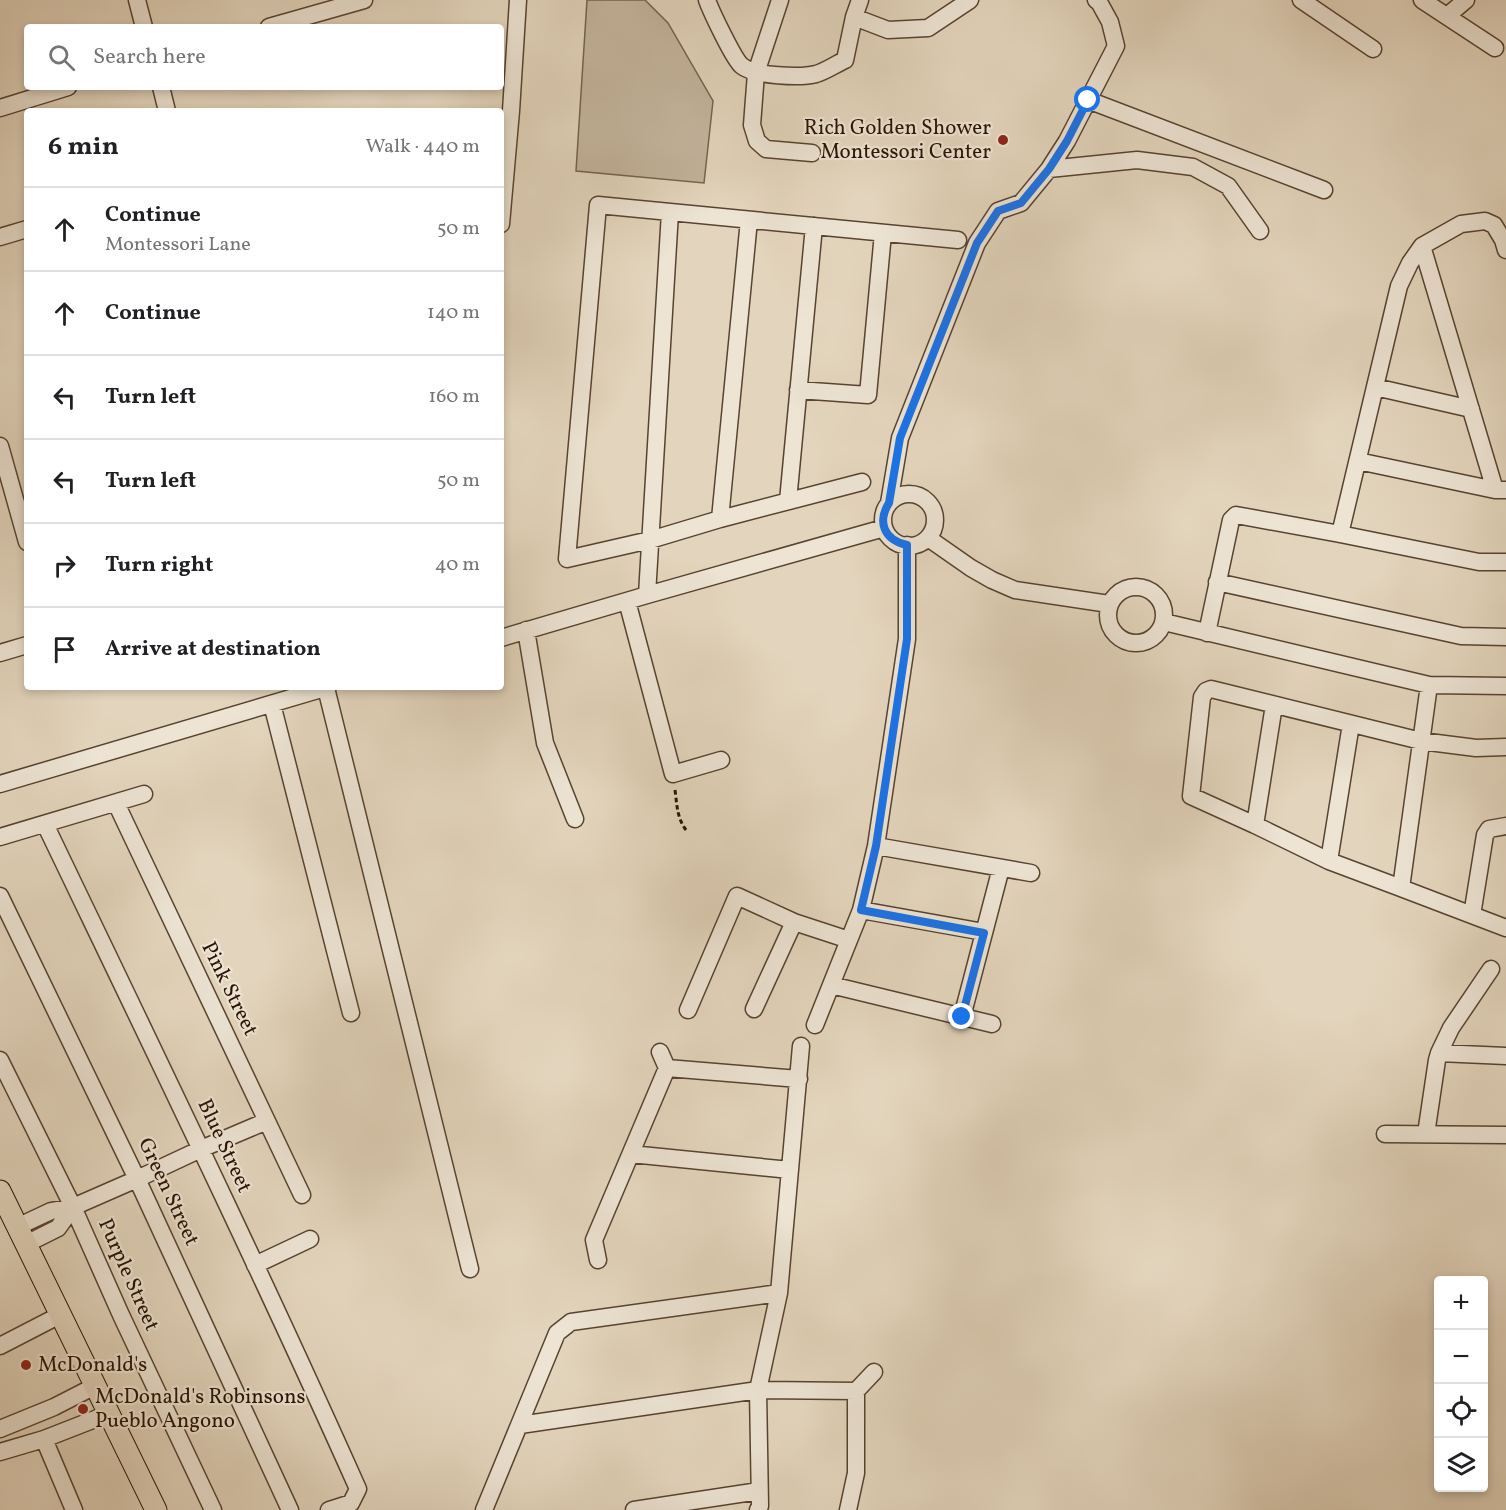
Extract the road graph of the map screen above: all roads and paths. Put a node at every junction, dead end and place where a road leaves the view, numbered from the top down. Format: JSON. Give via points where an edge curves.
{"nodes":[{"id":1,"x":137,"y":0,"type":"edge"},
{"id":2,"x":364,"y":0,"type":"edge"},
{"id":3,"x":518,"y":0,"type":"edge"},
{"id":4,"x":707,"y":0,"type":"edge"},
{"id":5,"x":780,"y":0,"type":"edge"},
{"id":6,"x":860,"y":0,"type":"edge"},
{"id":7,"x":970,"y":0,"type":"edge"},
{"id":8,"x":1300,"y":0,"type":"edge"},
{"id":9,"x":1422,"y":0,"type":"edge"},
{"id":10,"x":1466,"y":0,"type":"edge"},
{"id":11,"x":1098,"y":1,"type":"edge"},
{"id":12,"x":1447,"y":16,"type":"junction"},
{"id":13,"x":854,"y":17,"type":"junction"},
{"id":14,"x":143,"y":24,"type":"edge"},
{"id":15,"x":280,"y":24,"type":"edge"},
{"id":16,"x":1495,"y":48,"type":"dead end"},
{"id":17,"x":1373,"y":49,"type":"dead end"},
{"id":18,"x":756,"y":73,"type":"junction"},
{"id":19,"x":58,"y":90,"type":"edge"},
{"id":20,"x":162,"y":90,"type":"edge"},
{"id":21,"x":1088,"y":100,"type":"junction"},
{"id":22,"x":0,"y":108,"type":"edge"},
{"id":23,"x":166,"y":108,"type":"edge"},
{"id":24,"x":506,"y":111,"type":"edge"},
{"id":25,"x":812,"y":153,"type":"dead end"},
{"id":26,"x":504,"y":156,"type":"edge"},
{"id":27,"x":1049,"y":169,"type":"junction"},
{"id":28,"x":1324,"y":190,"type":"dead end"},
{"id":29,"x":669,"y":212,"type":"junction"},
{"id":30,"x":749,"y":220,"type":"junction"},
{"id":31,"x":814,"y":226,"type":"junction"},
{"id":32,"x":24,"y":230,"type":"edge"},
{"id":33,"x":1260,"y":231,"type":"dead end"},
{"id":34,"x":883,"y":233,"type":"junction"},
{"id":35,"x":0,"y":237,"type":"edge"},
{"id":36,"x":958,"y":240,"type":"dead end"},
{"id":37,"x":1422,"y":246,"type":"junction"},
{"id":38,"x":1506,"y":250,"type":"edge"},
{"id":39,"x":1375,"y":387,"type":"junction"},
{"id":40,"x":798,"y":390,"type":"junction"},
{"id":41,"x":1472,"y":408,"type":"junction"},
{"id":42,"x":0,"y":446,"type":"edge"},
{"id":43,"x":1358,"y":460,"type":"junction"},
{"id":44,"x":862,"y":482,"type":"dead end"},
{"id":45,"x":1500,"y":490,"type":"edge"},
{"id":46,"x":788,"y":501,"type":"junction"},
{"id":47,"x":889,"y":503,"type":"junction"},
{"id":48,"x":720,"y":519,"type":"junction"},
{"id":49,"x":884,"y":528,"type":"junction"},
{"id":50,"x":24,"y":531,"type":"edge"},
{"id":51,"x":1340,"y":534,"type":"junction"},
{"id":52,"x":928,"y":538,"type":"junction"},
{"id":53,"x":651,"y":540,"type":"junction"},
{"id":54,"x":907,"y":545,"type":"junction"},
{"id":55,"x":1506,"y":562,"type":"edge"},
{"id":56,"x":1217,"y":582,"type":"junction"},
{"id":57,"x":647,"y":595,"type":"junction"},
{"id":58,"x":627,"y":601,"type":"junction"},
{"id":59,"x":1109,"y":604,"type":"junction"},
{"id":60,"x":1164,"y":621,"type":"junction"},
{"id":61,"x":526,"y":630,"type":"junction"},
{"id":62,"x":1207,"y":633,"type":"junction"},
{"id":63,"x":504,"y":637,"type":"edge"},
{"id":64,"x":1506,"y":637,"type":"edge"},
{"id":65,"x":24,"y":646,"type":"edge"},
{"id":66,"x":0,"y":653,"type":"edge"},
{"id":67,"x":1429,"y":685,"type":"junction"},
{"id":68,"x":1506,"y":686,"type":"edge"},
{"id":69,"x":317,"y":690,"type":"edge"},
{"id":70,"x":328,"y":690,"type":"edge"},
{"id":71,"x":272,"y":704,"type":"junction"},
{"id":72,"x":1274,"y":705,"type":"junction"},
{"id":73,"x":1351,"y":724,"type":"junction"},
{"id":74,"x":1421,"y":741,"type":"junction"},
{"id":75,"x":1506,"y":747,"type":"edge"},
{"id":76,"x":721,"y":760,"type":"dead end"},
{"id":77,"x":673,"y":774,"type":"junction"},
{"id":78,"x":0,"y":784,"type":"edge"},
{"id":79,"x":144,"y":794,"type":"dead end"},
{"id":80,"x":116,"y":803,"type":"junction"},
{"id":81,"x":575,"y":819,"type":"dead end"},
{"id":82,"x":45,"y":824,"type":"junction"},
{"id":83,"x":1255,"y":825,"type":"junction"},
{"id":84,"x":1506,"y":826,"type":"edge"},
{"id":85,"x":686,"y":830,"type":"dead end"},
{"id":86,"x":0,"y":837,"type":"edge"},
{"id":87,"x":876,"y":846,"type":"junction"},
{"id":88,"x":1329,"y":861,"type":"junction"},
{"id":89,"x":1000,"y":868,"type":"junction"},
{"id":90,"x":1031,"y":873,"type":"dead end"},
{"id":91,"x":1401,"y":888,"type":"junction"},
{"id":92,"x":0,"y":896,"type":"edge"},
{"id":93,"x":861,"y":910,"type":"junction"},
{"id":94,"x":1472,"y":915,"type":"junction"},
{"id":95,"x":794,"y":922,"type":"junction"},
{"id":96,"x":1506,"y":928,"type":"edge"},
{"id":97,"x":984,"y":933,"type":"junction"},
{"id":98,"x":849,"y":940,"type":"junction"},
{"id":99,"x":1491,"y":969,"type":"dead end"},
{"id":100,"x":831,"y":985,"type":"junction"},
{"id":101,"x":754,"y":1009,"type":"dead end"},
{"id":102,"x":688,"y":1010,"type":"dead end"},
{"id":103,"x":351,"y":1013,"type":"dead end"},
{"id":104,"x":962,"y":1017,"type":"junction"},
{"id":105,"x":992,"y":1024,"type":"dead end"},
{"id":106,"x":815,"y":1025,"type":"dead end"},
{"id":107,"x":801,"y":1046,"type":"dead end"},
{"id":108,"x":1439,"y":1053,"type":"junction"},
{"id":109,"x":1506,"y":1056,"type":"edge"},
{"id":110,"x":0,"y":1060,"type":"edge"},
{"id":111,"x":799,"y":1079,"type":"junction"},
{"id":112,"x":267,"y":1121,"type":"junction"},
{"id":113,"x":1385,"y":1134,"type":"dead end"},
{"id":114,"x":1426,"y":1134,"type":"junction"},
{"id":115,"x":1506,"y":1135,"type":"edge"},
{"id":116,"x":201,"y":1149,"type":"junction"},
{"id":117,"x":631,"y":1154,"type":"junction"},
{"id":118,"x":790,"y":1170,"type":"junction"},
{"id":119,"x":137,"y":1179,"type":"junction"},
{"id":120,"x":0,"y":1191,"type":"edge"},
{"id":121,"x":302,"y":1195,"type":"dead end"},
{"id":122,"x":73,"y":1207,"type":"junction"},
{"id":123,"x":22,"y":1235,"type":"junction"},
{"id":124,"x":310,"y":1239,"type":"dead end"},
{"id":125,"x":598,"y":1260,"type":"dead end"},
{"id":126,"x":255,"y":1265,"type":"junction"},
{"id":127,"x":470,"y":1269,"type":"dead end"},
{"id":128,"x":779,"y":1293,"type":"junction"},
{"id":129,"x":60,"y":1315,"type":"junction"},
{"id":130,"x":0,"y":1346,"type":"edge"},
{"id":131,"x":874,"y":1372,"type":"dead end"},
{"id":132,"x":95,"y":1386,"type":"junction"},
{"id":133,"x":758,"y":1390,"type":"junction"},
{"id":134,"x":856,"y":1391,"type":"junction"},
{"id":135,"x":108,"y":1414,"type":"junction"},
{"id":136,"x":520,"y":1425,"type":"junction"},
{"id":137,"x":0,"y":1429,"type":"edge"},
{"id":138,"x":44,"y":1439,"type":"junction"},
{"id":139,"x":0,"y":1452,"type":"edge"},
{"id":140,"x":759,"y":1491,"type":"junction"},
{"id":141,"x":68,"y":1509,"type":"edge"},
{"id":142,"x":156,"y":1510,"type":"edge"},
{"id":143,"x":213,"y":1510,"type":"edge"},
{"id":144,"x":290,"y":1510,"type":"edge"},
{"id":145,"x":329,"y":1510,"type":"edge"},
{"id":146,"x":484,"y":1510,"type":"edge"},
{"id":147,"x":634,"y":1510,"type":"edge"},
{"id":148,"x":758,"y":1510,"type":"edge"},
{"id":149,"x":848,"y":1510,"type":"edge"}],
"edges":[{"from":1,"to":14,"type":"street"},
{"from":2,"to":15,"type":"street"},
{"from":3,"to":24,"type":"street"},
{"from":4,"to":18,"type":"street","via":[[741,66]]},
{"from":5,"to":18,"type":"street"},
{"from":6,"to":13,"type":"street"},
{"from":7,"to":13,"type":"street","via":[[928,28],[888,30]]},
{"from":8,"to":17,"type":"street"},
{"from":9,"to":12,"type":"street"},
{"from":10,"to":12,"type":"street"},
{"from":11,"to":21,"type":"street","via":[[1110,22],[1116,46]]},
{"from":12,"to":16,"type":"street"},
{"from":13,"to":18,"type":"street","via":[[845,60],[815,74]]},
{"from":18,"to":25,"type":"street","via":[[752,125],[757,141],[766,149]]},
{"from":19,"to":22,"type":"street"},
{"from":20,"to":23,"type":"street"},
{"from":21,"to":27,"type":"street"},
{"from":21,"to":28,"type":"street"},
{"from":24,"to":26,"type":"street"},
{"from":27,"to":33,"type":"street","via":[[1137,160],[1193,167],[1228,186]]},
{"from":27,"to":47,"type":"street","via":[[1021,203],[998,211],[977,243],[900,438]]},
{"from":29,"to":30,"type":"street"},
{"from":29,"to":53,"type":"street"},
{"from":29,"to":53,"type":"street","via":[[598,205],[567,559]]},
{"from":30,"to":31,"type":"street"},
{"from":30,"to":48,"type":"street"},
{"from":31,"to":34,"type":"street"},
{"from":31,"to":40,"type":"street"},
{"from":32,"to":35,"type":"street"},
{"from":34,"to":36,"type":"street"},
{"from":34,"to":40,"type":"street","via":[[868,395]]},
{"from":37,"to":38,"type":"street","via":[[1461,224],[1485,221],[1494,225]]},
{"from":37,"to":39,"type":"street","via":[[1399,286]]},
{"from":37,"to":41,"type":"street"},
{"from":39,"to":41,"type":"street"},
{"from":39,"to":43,"type":"street"},
{"from":40,"to":46,"type":"street"},
{"from":41,"to":45,"type":"street"},
{"from":42,"to":50,"type":"street"},
{"from":43,"to":45,"type":"street"},
{"from":43,"to":51,"type":"street"},
{"from":44,"to":46,"type":"street"},
{"from":46,"to":48,"type":"street"},
{"from":47,"to":49,"type":"street"},
{"from":47,"to":52,"type":"street","via":[[903,494],[919,495],[926,500],[935,522]]},
{"from":48,"to":53,"type":"street"},
{"from":49,"to":54,"type":"street","via":[[893,540]]},
{"from":49,"to":57,"type":"street"},
{"from":51,"to":55,"type":"street","via":[[1479,562]]},
{"from":51,"to":56,"type":"street","via":[[1236,515],[1231,520]]},
{"from":52,"to":54,"type":"street"},
{"from":52,"to":59,"type":"street","via":[[971,568],[1015,590]]},
{"from":53,"to":57,"type":"street"},
{"from":54,"to":87,"type":"street","via":[[907,639]]},
{"from":56,"to":62,"type":"street"},
{"from":56,"to":64,"type":"street","via":[[1461,636]]},
{"from":57,"to":58,"type":"street"},
{"from":58,"to":61,"type":"street"},
{"from":58,"to":77,"type":"street"},
{"from":59,"to":60,"type":"street","via":[[1121,590],[1140,586],[1149,589],[1162,603]]},
{"from":59,"to":60,"type":"street","via":[[1107,621],[1111,629],[1131,643],[1148,641],[1161,630]]},
{"from":60,"to":62,"type":"street"},
{"from":61,"to":63,"type":"street"},
{"from":61,"to":81,"type":"street","via":[[545,743]]},
{"from":62,"to":67,"type":"street"},
{"from":65,"to":66,"type":"street"},
{"from":67,"to":68,"type":"street"},
{"from":67,"to":74,"type":"street"},
{"from":69,"to":71,"type":"street"},
{"from":70,"to":127,"type":"street"},
{"from":71,"to":78,"type":"street"},
{"from":71,"to":103,"type":"street"},
{"from":72,"to":73,"type":"street"},
{"from":72,"to":83,"type":"street"},
{"from":72,"to":83,"type":"street","via":[[1211,689],[1202,697],[1191,796]]},
{"from":73,"to":74,"type":"street"},
{"from":73,"to":88,"type":"street"},
{"from":74,"to":75,"type":"street","via":[[1476,748]]},
{"from":74,"to":91,"type":"street"},
{"from":76,"to":77,"type":"street"},
{"from":77,"to":85,"type":"path","via":[[677,810]]},
{"from":79,"to":80,"type":"street"},
{"from":80,"to":82,"type":"street"},
{"from":80,"to":112,"type":"street","name":"Pink Street"},
{"from":82,"to":86,"type":"street"},
{"from":82,"to":116,"type":"street","name":"Blue Street"},
{"from":83,"to":88,"type":"street"},
{"from":84,"to":94,"type":"street","via":[[1490,829],[1485,835]]},
{"from":87,"to":89,"type":"street"},
{"from":87,"to":93,"type":"street"},
{"from":88,"to":91,"type":"street"},
{"from":89,"to":90,"type":"street"},
{"from":89,"to":97,"type":"street"},
{"from":91,"to":94,"type":"street"},
{"from":92,"to":119,"type":"street","name":"Green Street"},
{"from":93,"to":97,"type":"street"},
{"from":93,"to":98,"type":"street"},
{"from":94,"to":96,"type":"street"},
{"from":95,"to":98,"type":"street"},
{"from":95,"to":101,"type":"street"},
{"from":95,"to":102,"type":"street","via":[[737,896]]},
{"from":97,"to":104,"type":"street"},
{"from":98,"to":100,"type":"street"},
{"from":99,"to":108,"type":"street"},
{"from":100,"to":104,"type":"street"},
{"from":100,"to":106,"type":"street"},
{"from":104,"to":105,"type":"street"},
{"from":107,"to":111,"type":"street"},
{"from":108,"to":109,"type":"street"},
{"from":108,"to":114,"type":"street"},
{"from":110,"to":122,"type":"street","name":"Purple Street"},
{"from":111,"to":117,"type":"street","via":[[663,1060]]},
{"from":111,"to":118,"type":"street"},
{"from":112,"to":116,"type":"street"},
{"from":112,"to":121,"type":"street","name":"Pink Street"},
{"from":113,"to":114,"type":"street"},
{"from":114,"to":115,"type":"street"},
{"from":116,"to":119,"type":"street"},
{"from":116,"to":126,"type":"street","name":"Blue Street"},
{"from":117,"to":118,"type":"street"},
{"from":117,"to":125,"type":"street","via":[[594,1240]]},
{"from":118,"to":128,"type":"street"},
{"from":119,"to":122,"type":"street"},
{"from":119,"to":144,"type":"street","name":"Green Street"},
{"from":120,"to":123,"type":"main road"},
{"from":122,"to":123,"type":"street","via":[[58,1228]]},
{"from":122,"to":143,"type":"street","name":"Purple Street"},
{"from":123,"to":129,"type":"main road"},
{"from":124,"to":126,"type":"street"},
{"from":126,"to":145,"type":"street","name":"Blue Street","via":[[358,1489],[351,1503]]},
{"from":128,"to":133,"type":"street"},
{"from":128,"to":136,"type":"street","via":[[571,1322],[557,1333]]},
{"from":129,"to":130,"type":"street"},
{"from":129,"to":132,"type":"main road"},
{"from":131,"to":134,"type":"street"},
{"from":132,"to":135,"type":"main road"},
{"from":132,"to":137,"type":"street"},
{"from":133,"to":134,"type":"street"},
{"from":133,"to":136,"type":"street"},
{"from":133,"to":140,"type":"street"},
{"from":134,"to":149,"type":"street","via":[[856,1473]]},
{"from":135,"to":138,"type":"street"},
{"from":135,"to":142,"type":"main road"},
{"from":136,"to":146,"type":"street"},
{"from":138,"to":139,"type":"street"},
{"from":138,"to":141,"type":"street"},
{"from":140,"to":147,"type":"street"},
{"from":140,"to":148,"type":"street"}]}
